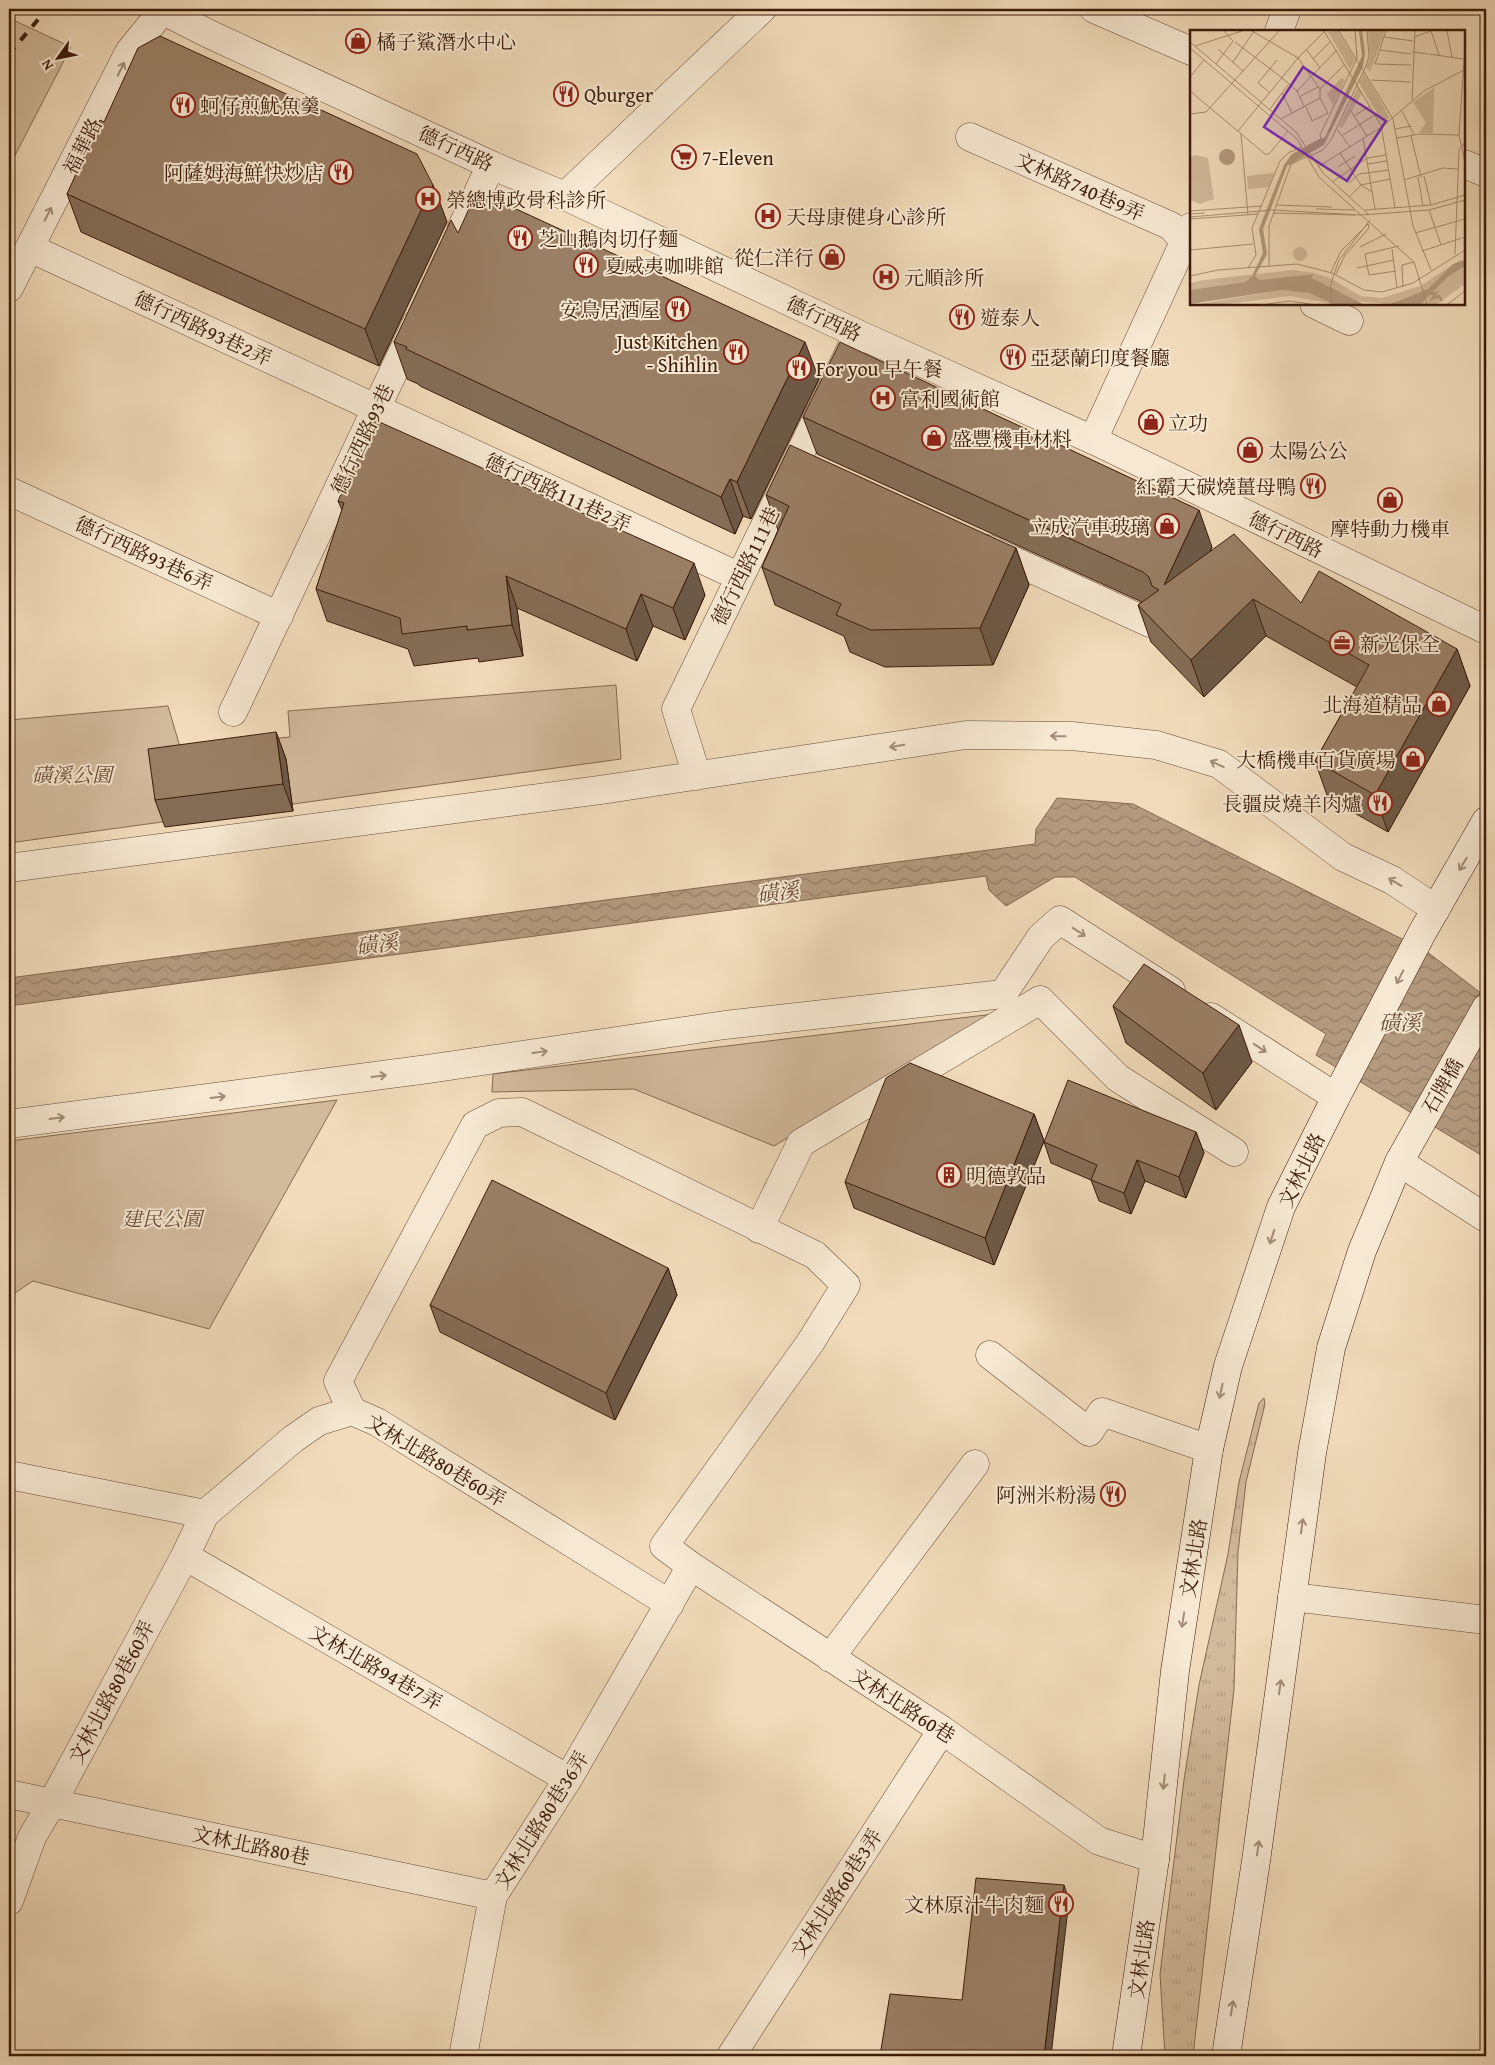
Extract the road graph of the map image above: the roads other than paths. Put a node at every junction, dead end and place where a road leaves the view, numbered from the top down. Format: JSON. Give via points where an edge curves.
{"nodes":[{"id":1,"x":162,"y":9,"type":"edge"},
{"id":2,"x":762,"y":9,"type":"edge"},
{"id":3,"x":1094,"y":9,"type":"edge"},
{"id":4,"x":1287,"y":9,"type":"edge"},
{"id":5,"x":1279,"y":30,"type":"edge"},
{"id":6,"x":1190,"y":51,"type":"edge"},
{"id":7,"x":970,"y":137,"type":"dead end"},
{"id":8,"x":1465,"y":164,"type":"edge"},
{"id":9,"x":491,"y":165,"type":"junction"},
{"id":10,"x":1486,"y":174,"type":"edge"},
{"id":11,"x":565,"y":196,"type":"junction"},
{"id":12,"x":1189,"y":238,"type":"edge"},
{"id":13,"x":30,"y":248,"type":"junction"},
{"id":14,"x":450,"y":251,"type":"edge"},
{"id":15,"x":9,"y":288,"type":"edge"},
{"id":16,"x":426,"y":303,"type":"edge"},
{"id":17,"x":1316,"y":305,"type":"edge"},
{"id":18,"x":1349,"y":321,"type":"dead end"},
{"id":19,"x":858,"y":334,"type":"junction"},
{"id":20,"x":376,"y":408,"type":"junction"},
{"id":21,"x":1093,"y":440,"type":"junction"},
{"id":22,"x":796,"y":462,"type":"junction"},
{"id":23,"x":823,"y":474,"type":"edge"},
{"id":24,"x":9,"y":491,"type":"edge"},
{"id":25,"x":968,"y":540,"type":"edge"},
{"id":26,"x":740,"y":577,"type":"junction"},
{"id":27,"x":279,"y":616,"type":"junction"},
{"id":28,"x":1150,"y":623,"type":"edge"},
{"id":29,"x":1486,"y":630,"type":"edge"},
{"id":30,"x":233,"y":712,"type":"dead end"},
{"id":31,"x":697,"y":776,"type":"junction"},
{"id":32,"x":1486,"y":821,"type":"edge"},
{"id":33,"x":9,"y":868,"type":"edge"},
{"id":34,"x":1436,"y":909,"type":"junction"},
{"id":35,"x":1486,"y":1008,"type":"edge"},
{"id":36,"x":1341,"y":1089,"type":"junction"},
{"id":37,"x":9,"y":1124,"type":"edge"},
{"id":38,"x":1234,"y":1152,"type":"dead end"},
{"id":39,"x":1399,"y":1162,"type":"junction"},
{"id":40,"x":1486,"y":1218,"type":"edge"},
{"id":41,"x":759,"y":1229,"type":"junction"},
{"id":42,"x":990,"y":1355,"type":"dead end"},
{"id":43,"x":352,"y":1411,"type":"junction"},
{"id":44,"x":1209,"y":1449,"type":"junction"},
{"id":45,"x":975,"y":1464,"type":"dead end"},
{"id":46,"x":9,"y":1475,"type":"edge"},
{"id":47,"x":204,"y":1514,"type":"junction"},
{"id":48,"x":184,"y":1556,"type":"junction"},
{"id":49,"x":691,"y":1566,"type":"junction"},
{"id":50,"x":1292,"y":1598,"type":"junction"},
{"id":51,"x":670,"y":1604,"type":"junction"},
{"id":52,"x":1486,"y":1620,"type":"edge"},
{"id":53,"x":830,"y":1658,"type":"junction"},
{"id":54,"x":942,"y":1730,"type":"junction"},
{"id":55,"x":568,"y":1779,"type":"junction"},
{"id":56,"x":9,"y":1794,"type":"edge"},
{"id":57,"x":52,"y":1803,"type":"junction"},
{"id":58,"x":1155,"y":1859,"type":"junction"},
{"id":59,"x":493,"y":1896,"type":"junction"},
{"id":60,"x":9,"y":1901,"type":"edge"},
{"id":61,"x":463,"y":2056,"type":"edge"},
{"id":62,"x":731,"y":2056,"type":"edge"},
{"id":63,"x":1126,"y":2056,"type":"edge"},
{"id":64,"x":1226,"y":2056,"type":"edge"}],
"edges":[{"from":1,"to":9,"type":"street","name":"德行西路","via":[[206,33]]},
{"from":13,"to":1,"type":"street","name":"福華路","one_way":true,"via":[[129,52]]},
{"from":2,"to":11,"type":"street"},
{"from":3,"to":6,"type":"street"},
{"from":4,"to":5,"type":"street"},
{"from":7,"to":12,"type":"street","name":"文林路740巷9弄","via":[[1170,226]]},
{"from":8,"to":10,"type":"street"},
{"from":9,"to":11,"type":"street","name":"德行西路"},
{"from":9,"to":14,"type":"street"},
{"from":11,"to":19,"type":"street","name":"德行西路"},
{"from":12,"to":21,"type":"street","name":"文林路740巷9弄"},
{"from":13,"to":15,"type":"street","name":"福華路"},
{"from":13,"to":20,"type":"street","name":"德行西路93巷2弄"},
{"from":16,"to":20,"type":"street","name":"德行西路93巷"},
{"from":17,"to":18,"type":"street"},
{"from":19,"to":21,"type":"street","name":"德行西路"},
{"from":19,"to":22,"type":"street","name":"德行西路111巷"},
{"from":20,"to":26,"type":"street","name":"德行西路111巷2弄"},
{"from":20,"to":27,"type":"street","name":"德行西路93巷"},
{"from":21,"to":29,"type":"street","name":"德行西路"},
{"from":22,"to":23,"type":"street"},
{"from":22,"to":26,"type":"street","name":"德行西路111巷"},
{"from":24,"to":27,"type":"street","name":"德行西路93巷6弄"},
{"from":25,"to":28,"type":"street"},
{"from":26,"to":31,"type":"street","name":"德行西路111巷","via":[[676,709]]},
{"from":27,"to":30,"type":"street","name":"德行西路93巷"},
{"from":31,"to":33,"type":"street"},
{"from":34,"to":31,"type":"street","one_way":true,"via":[[1392,880],[1343,857],[1219,764],[1156,745],[1072,736],[966,735]]},
{"from":32,"to":34,"type":"street","one_way":true},
{"from":34,"to":36,"type":"street","one_way":true},
{"from":35,"to":39,"type":"street","name":"石牌橋"},
{"from":37,"to":36,"type":"street","one_way":true,"via":[[428,1069],[725,1025],[1003,994],[1041,937],[1060,920]]},
{"from":36,"to":44,"type":"street","name":"文林北路","one_way":true,"via":[[1282,1207],[1228,1366]]},
{"from":38,"to":41,"type":"street","via":[[1118,1078],[1040,1000],[801,1143]]},
{"from":39,"to":40,"type":"street"},
{"from":50,"to":39,"type":"street","one_way":true,"via":[[1312,1453],[1331,1348],[1362,1251]]},
{"from":41,"to":43,"type":"street","via":[[522,1112],[499,1112],[475,1125],[338,1382]]},
{"from":41,"to":49,"type":"street","name":"文林北路60巷","via":[[815,1255],[846,1285],[810,1343],[664,1546]]},
{"from":42,"to":44,"type":"street","via":[[1089,1432],[1102,1412]]},
{"from":43,"to":47,"type":"street","name":"文林北路80巷60弄","via":[[319,1422],[293,1439]]},
{"from":43,"to":51,"type":"street","name":"文林北路80巷60弄","via":[[377,1422]]},
{"from":44,"to":58,"type":"street","name":"文林北路","one_way":true,"via":[[1175,1671]]},
{"from":45,"to":53,"type":"street"},
{"from":46,"to":47,"type":"street"},
{"from":47,"to":48,"type":"street","name":"文林北路80巷60弄"},
{"from":48,"to":55,"type":"street","name":"文林北路94巷7弄"},
{"from":48,"to":57,"type":"street","name":"文林北路80巷60弄"},
{"from":49,"to":51,"type":"street"},
{"from":49,"to":53,"type":"street","name":"文林北路60巷"},
{"from":50,"to":52,"type":"street"},
{"from":64,"to":50,"type":"street","one_way":true},
{"from":51,"to":55,"type":"street","name":"文林北路80巷36弄"},
{"from":53,"to":54,"type":"street","name":"文林北路60巷"},
{"from":54,"to":58,"type":"street","name":"文林北路60巷","via":[[1099,1841]]},
{"from":54,"to":62,"type":"street","name":"文林北路60巷3弄"},
{"from":55,"to":59,"type":"street","name":"文林北路80巷36弄"},
{"from":56,"to":57,"type":"street","name":"文林北路80巷"},
{"from":57,"to":59,"type":"street","name":"文林北路80巷"},
{"from":57,"to":60,"type":"street","name":"文林北路80巷60弄","via":[[32,1837]]},
{"from":58,"to":63,"type":"street","name":"文林北路"},
{"from":59,"to":61,"type":"street","name":"文林北路80巷36弄"}]}
